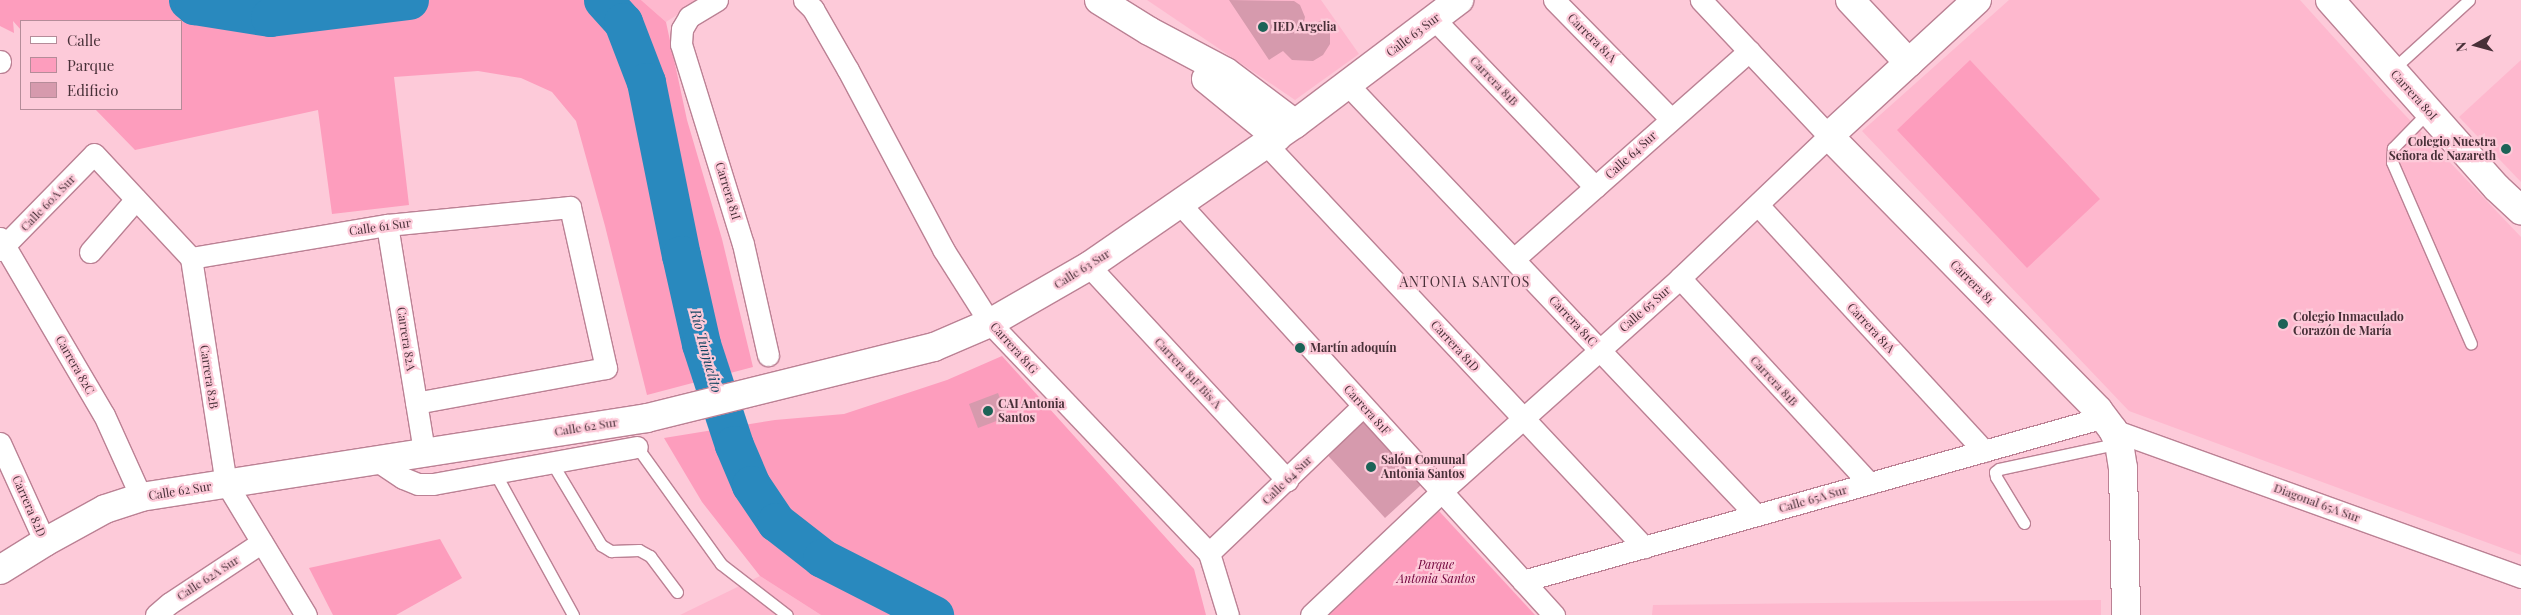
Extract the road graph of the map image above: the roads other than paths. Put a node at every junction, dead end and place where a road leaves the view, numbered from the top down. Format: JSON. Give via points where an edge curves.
{"nodes":[{"id":1,"x":717,"y":0,"type":"edge"},
{"id":2,"x":804,"y":0,"type":"edge"},
{"id":3,"x":1099,"y":0,"type":"edge"},
{"id":4,"x":1459,"y":0,"type":"edge"},
{"id":5,"x":1554,"y":0,"type":"edge"},
{"id":6,"x":1702,"y":0,"type":"edge"},
{"id":7,"x":1850,"y":0,"type":"edge"},
{"id":8,"x":1978,"y":0,"type":"edge"},
{"id":9,"x":2330,"y":0,"type":"edge"},
{"id":10,"x":2469,"y":0,"type":"edge"},
{"id":11,"x":1434,"y":19,"type":"junction"},
{"id":12,"x":1749,"y":51,"type":"junction"},
{"id":13,"x":1909,"y":63,"type":"junction"},
{"id":14,"x":2392,"y":70,"type":"junction"},
{"id":15,"x":1348,"y":85,"type":"junction"},
{"id":16,"x":2429,"y":111,"type":"junction"},
{"id":17,"x":1671,"y":119,"type":"junction"},
{"id":18,"x":1279,"y":135,"type":"junction"},
{"id":19,"x":1829,"y":136,"type":"junction"},
{"id":20,"x":1595,"y":187,"type":"junction"},
{"id":21,"x":136,"y":199,"type":"junction"},
{"id":22,"x":1180,"y":204,"type":"junction"},
{"id":23,"x":1758,"y":205,"type":"junction"},
{"id":24,"x":2521,"y":210,"type":"edge"},
{"id":25,"x":387,"y":225,"type":"junction"},
{"id":26,"x":2,"y":245,"type":"edge"},
{"id":27,"x":90,"y":252,"type":"dead end"},
{"id":28,"x":191,"y":258,"type":"junction"},
{"id":29,"x":1514,"y":259,"type":"junction"},
{"id":30,"x":1089,"y":266,"type":"junction"},
{"id":31,"x":1680,"y":278,"type":"junction"},
{"id":32,"x":990,"y":323,"type":"junction"},
{"id":33,"x":2471,"y":344,"type":"dead end"},
{"id":34,"x":1600,"y":349,"type":"junction"},
{"id":35,"x":768,"y":355,"type":"dead end"},
{"id":36,"x":416,"y":403,"type":"junction"},
{"id":37,"x":1363,"y":406,"type":"junction"},
{"id":38,"x":647,"y":418,"type":"joint"},
{"id":39,"x":1522,"y":418,"type":"junction"},
{"id":40,"x":2112,"y":430,"type":"junction"},
{"id":41,"x":0,"y":443,"type":"edge"},
{"id":42,"x":637,"y":447,"type":"joint"},
{"id":43,"x":1984,"y":451,"type":"junction"},
{"id":44,"x":424,"y":452,"type":"junction"},
{"id":45,"x":376,"y":460,"type":"junction"},
{"id":46,"x":552,"y":463,"type":"junction"},
{"id":47,"x":495,"y":473,"type":"junction"},
{"id":48,"x":1287,"y":480,"type":"junction"},
{"id":49,"x":226,"y":483,"type":"junction"},
{"id":50,"x":1869,"y":483,"type":"junction"},
{"id":51,"x":1441,"y":492,"type":"junction"},
{"id":52,"x":141,"y":497,"type":"junction"},
{"id":53,"x":1756,"y":515,"type":"junction"},
{"id":54,"x":2024,"y":523,"type":"dead end"},
{"id":55,"x":45,"y":542,"type":"junction"},
{"id":56,"x":262,"y":542,"type":"junction"},
{"id":57,"x":1644,"y":547,"type":"junction"},
{"id":58,"x":1209,"y":553,"type":"junction"},
{"id":59,"x":0,"y":570,"type":"edge"},
{"id":60,"x":2521,"y":577,"type":"edge"},
{"id":61,"x":1523,"y":581,"type":"junction"},
{"id":62,"x":677,"y":592,"type":"dead end"},
{"id":63,"x":156,"y":615,"type":"edge"},
{"id":64,"x":306,"y":615,"type":"edge"},
{"id":65,"x":573,"y":615,"type":"edge"},
{"id":66,"x":787,"y":615,"type":"edge"},
{"id":67,"x":1228,"y":615,"type":"edge"},
{"id":68,"x":1311,"y":615,"type":"edge"},
{"id":69,"x":1554,"y":615,"type":"edge"},
{"id":70,"x":2126,"y":615,"type":"edge"}],
"edges":[{"from":1,"to":35,"type":"street","name":"Carrera 81I","via":[[689,17],[682,29],[681,44],[744,244]]},
{"from":2,"to":32,"type":"street","name":"Carrera 81G","via":[[813,9],[848,70],[943,249]]},
{"from":3,"to":18,"type":"street","name":"Carrera 81D","via":[[1226,72]]},
{"from":4,"to":11,"type":"street","name":"Calle 63 Sur"},
{"from":5,"to":17,"type":"street","name":"Carrera 81A"},
{"from":6,"to":12,"type":"street","name":"Carrera 81"},
{"from":7,"to":13,"type":"street"},
{"from":8,"to":13,"type":"street","name":"Calle 65 Sur"},
{"from":9,"to":14,"type":"street","name":"Carrera 80I"},
{"from":10,"to":14,"type":"lane"},
{"from":11,"to":15,"type":"street","name":"Calle 63 Sur"},
{"from":11,"to":20,"type":"street","name":"Carrera 81B"},
{"from":12,"to":17,"type":"street","name":"Calle 64 Sur"},
{"from":12,"to":19,"type":"street","name":"Carrera 81"},
{"from":13,"to":19,"type":"street","name":"Calle 65 Sur"},
{"from":14,"to":16,"type":"street","name":"Carrera 80I"},
{"from":15,"to":18,"type":"street","name":"Calle 63 Sur"},
{"from":15,"to":29,"type":"street","name":"Carrera 81C"},
{"from":16,"to":24,"type":"street","name":"Carrera 80I","via":[[2497,188]]},
{"from":16,"to":33,"type":"lane","via":[[2393,148],[2392,162]]},
{"from":17,"to":20,"type":"street","name":"Calle 64 Sur"},
{"from":18,"to":22,"type":"street","name":"Calle 63 Sur"},
{"from":18,"to":39,"type":"street","name":"Carrera 81D"},
{"from":19,"to":23,"type":"street","name":"Calle 65 Sur"},
{"from":19,"to":40,"type":"street","name":"Carrera 81"},
{"from":20,"to":29,"type":"street","name":"Calle 64 Sur"},
{"from":21,"to":26,"type":"street","name":"Calle 60A Sur","via":[[94,154]]},
{"from":21,"to":27,"type":"street"},
{"from":21,"to":28,"type":"street"},
{"from":22,"to":30,"type":"street","name":"Calle 63 Sur"},
{"from":22,"to":37,"type":"street","name":"Carrera 81F"},
{"from":23,"to":31,"type":"street","name":"Calle 65 Sur"},
{"from":23,"to":43,"type":"street","name":"Carrera 81A"},
{"from":25,"to":28,"type":"street","name":"Calle 61 Sur"},
{"from":25,"to":36,"type":"street","name":"Carrera 82A"},
{"from":25,"to":36,"type":"street","name":"Calle 61 Sur","via":[[570,207],[606,368]]},
{"from":26,"to":52,"type":"street","name":"Carrera 82C","via":[[104,415]]},
{"from":28,"to":49,"type":"street","name":"Carrera 82B"},
{"from":29,"to":34,"type":"street","name":"Carrera 81C"},
{"from":30,"to":32,"type":"street","name":"Calle 63 Sur"},
{"from":30,"to":48,"type":"street","name":"Carrera 81F Bis A"},
{"from":31,"to":34,"type":"street","name":"Calle 65 Sur"},
{"from":31,"to":50,"type":"street","name":"Carrera 81B"},
{"from":32,"to":38,"type":"street","name":"Calle 63 Sur","via":[[934,347]]},
{"from":32,"to":58,"type":"street","name":"Carrera 81G"},
{"from":34,"to":39,"type":"street","name":"Calle 65 Sur"},
{"from":34,"to":53,"type":"street","name":"Carrera 81C"},
{"from":36,"to":44,"type":"street","name":"Carrera 82A"},
{"from":37,"to":48,"type":"street","name":"Calle 64 Sur"},
{"from":37,"to":51,"type":"street","name":"Carrera 81F"},
{"from":38,"to":44,"type":"street","name":"Calle 62 Sur"},
{"from":39,"to":51,"type":"street","name":"Calle 65 Sur"},
{"from":39,"to":57,"type":"street","name":"Carrera 81D"},
{"from":40,"to":43,"type":"street","name":"Calle 65A Sur"},
{"from":40,"to":54,"type":"lane","via":[[1995,472]]},
{"from":40,"to":60,"type":"street","name":"Diagonal 65A Sur"},
{"from":40,"to":70,"type":"street","via":[[2123,468]]},
{"from":41,"to":55,"type":"street","name":"Carrera 82D"},
{"from":42,"to":46,"type":"street"},
{"from":42,"to":66,"type":"lane","via":[[721,564]]},
{"from":43,"to":50,"type":"street","name":"Calle 65A Sur"},
{"from":44,"to":45,"type":"street","name":"Calle 62 Sur"},
{"from":45,"to":47,"type":"street","via":[[398,476],[418,484]]},
{"from":45,"to":49,"type":"street","name":"Calle 62 Sur"},
{"from":46,"to":47,"type":"street"},
{"from":46,"to":62,"type":"lane","via":[[601,545],[611,551],[639,550],[650,556]]},
{"from":47,"to":65,"type":"lane"},
{"from":48,"to":58,"type":"street","name":"Calle 64 Sur"},
{"from":49,"to":52,"type":"street","name":"Calle 62 Sur"},
{"from":49,"to":56,"type":"street","name":"Carrera 82B"},
{"from":50,"to":53,"type":"street","name":"Calle 65A Sur"},
{"from":51,"to":61,"type":"street","name":"Carrera 81F"},
{"from":51,"to":68,"type":"street","name":"Calle 65 Sur"},
{"from":52,"to":55,"type":"street","name":"Calle 62 Sur","via":[[105,510]]},
{"from":53,"to":57,"type":"street","name":"Calle 65A Sur"},
{"from":55,"to":59,"type":"street","name":"Calle 62 Sur"},
{"from":56,"to":63,"type":"street","name":"Calle 62A Sur"},
{"from":56,"to":64,"type":"street","name":"Carrera 82B"},
{"from":57,"to":61,"type":"street","name":"Calle 65A Sur"},
{"from":58,"to":67,"type":"street","name":"Carrera 81G"},
{"from":61,"to":69,"type":"street","name":"Carrera 81F"}]}
